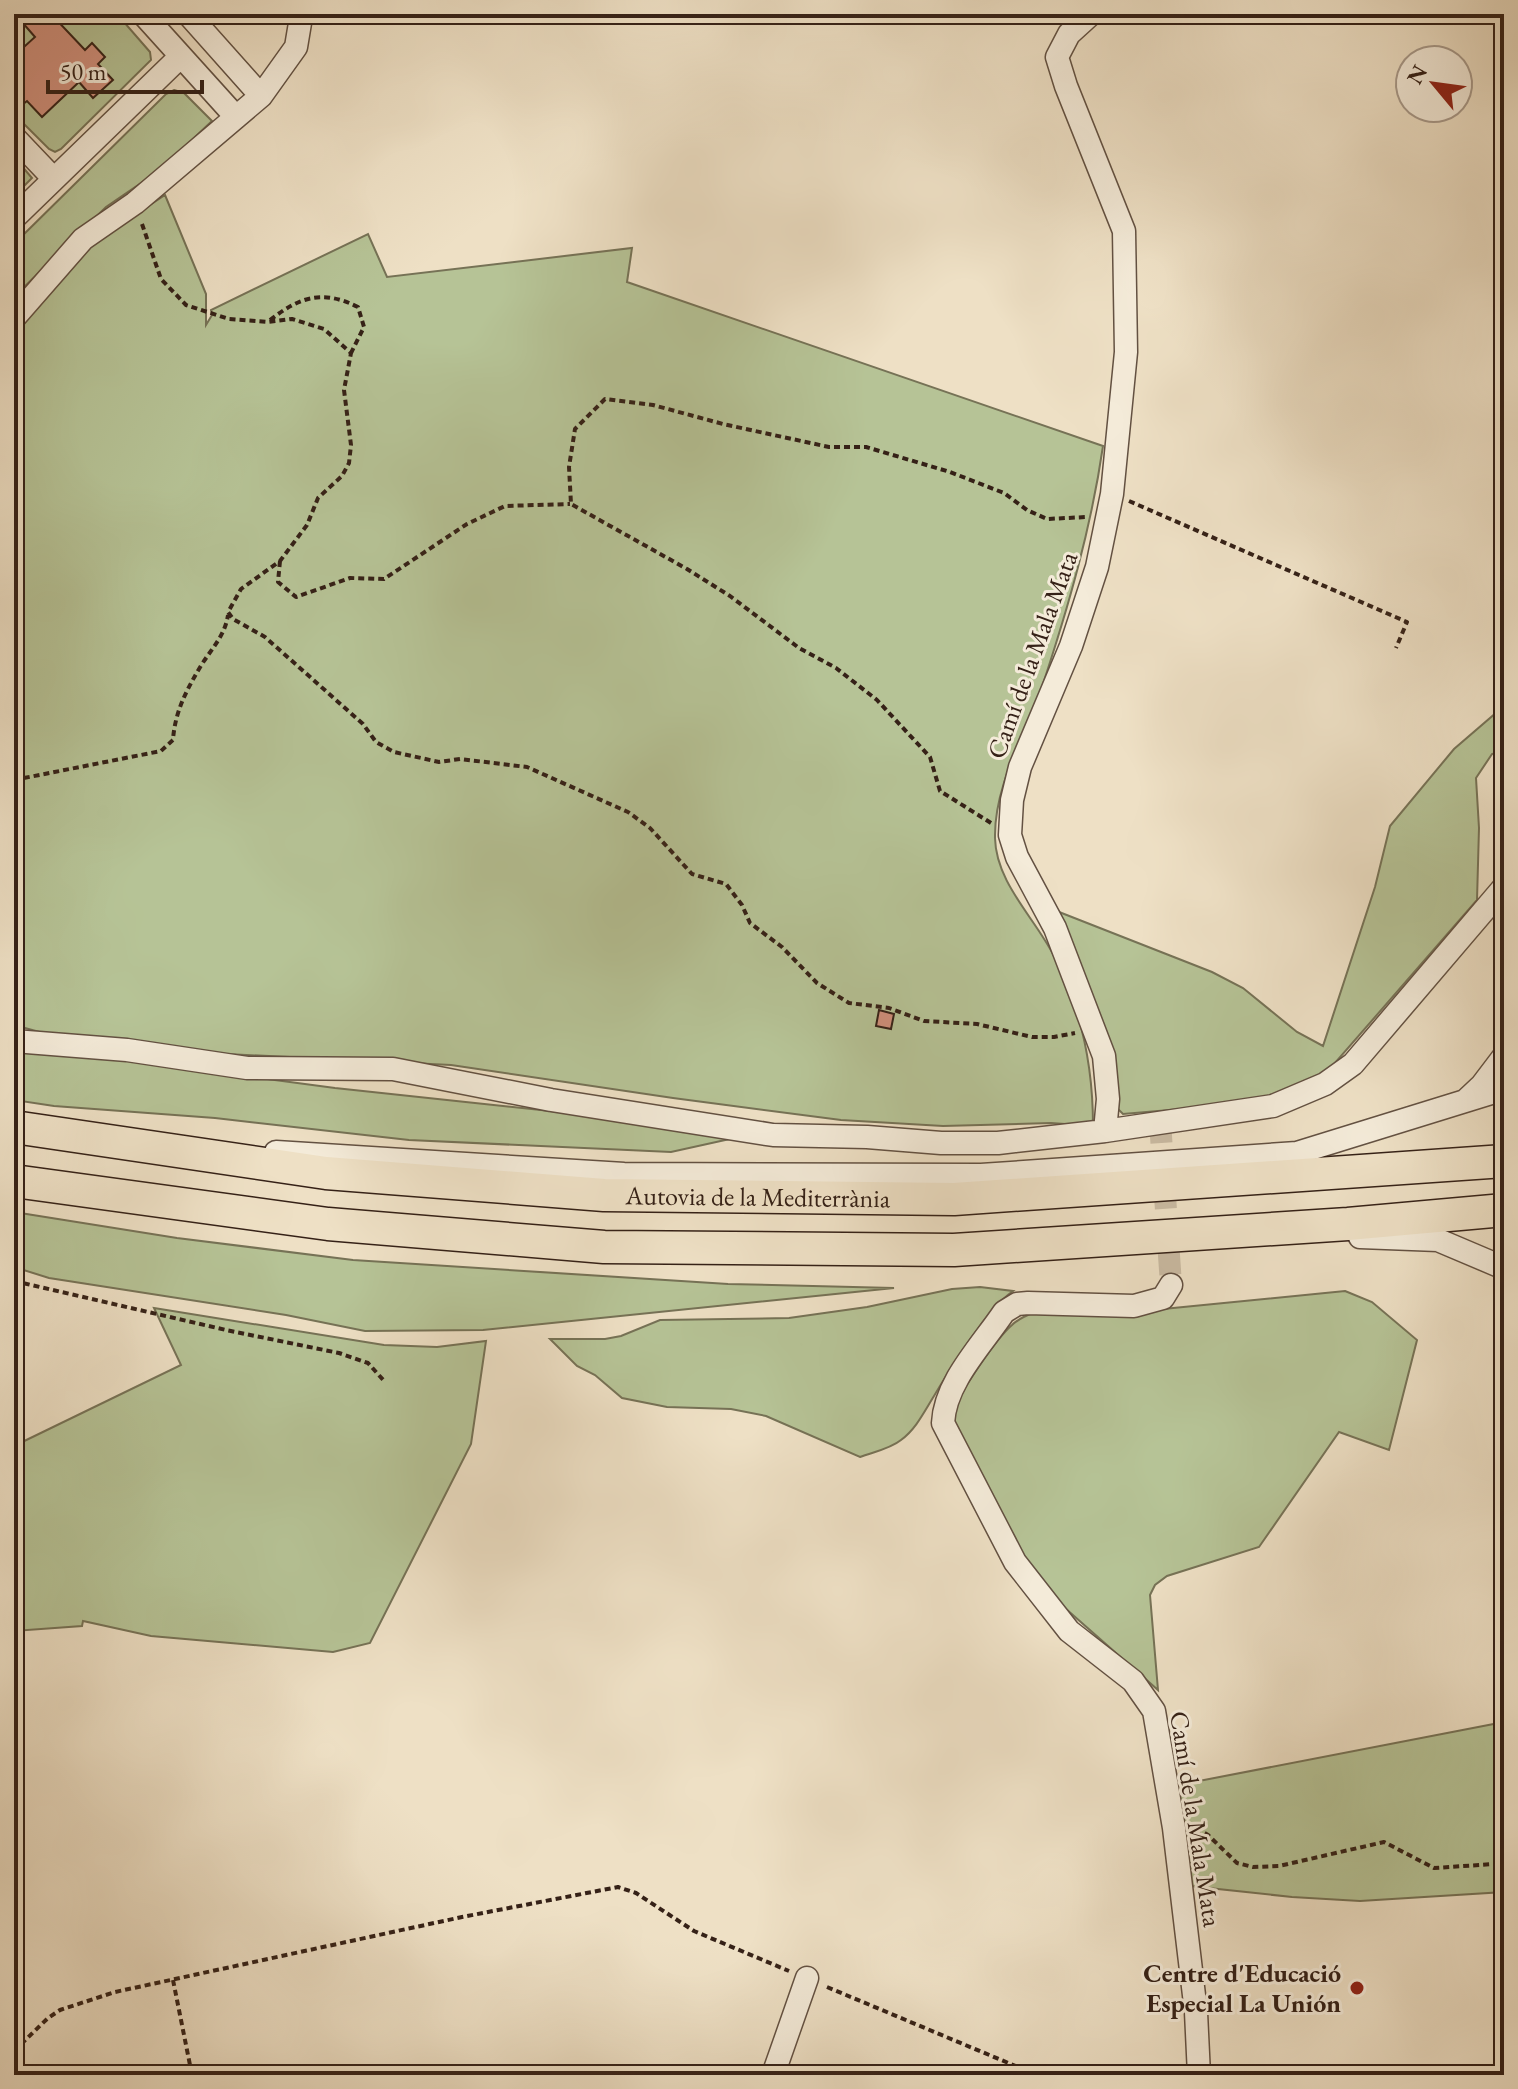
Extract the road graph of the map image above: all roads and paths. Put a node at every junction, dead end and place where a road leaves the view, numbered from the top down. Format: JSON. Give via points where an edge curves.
{"nodes":[{"id":1,"x":143,"y":14,"type":"edge"},
{"id":2,"x":188,"y":14,"type":"edge"},
{"id":3,"x":299,"y":14,"type":"edge"},
{"id":4,"x":1091,"y":14,"type":"edge"},
{"id":5,"x":180,"y":57,"type":"junction"},
{"id":6,"x":261,"y":96,"type":"junction"},
{"id":7,"x":236,"y":117,"type":"junction"},
{"id":8,"x":14,"y":137,"type":"edge"},
{"id":9,"x":53,"y":178,"type":"junction"},
{"id":10,"x":135,"y":203,"type":"junction"},
{"id":11,"x":14,"y":218,"type":"edge"},
{"id":12,"x":14,"y":318,"type":"edge"},
{"id":13,"x":268,"y":322,"type":"junction"},
{"id":14,"x":351,"y":353,"type":"junction"},
{"id":15,"x":571,"y":504,"type":"junction"},
{"id":16,"x":1110,"y":504,"type":"junction"},
{"id":17,"x":280,"y":561,"type":"junction"},
{"id":18,"x":228,"y":612,"type":"junction"},
{"id":19,"x":1396,"y":648,"type":"dead end"},
{"id":20,"x":14,"y":780,"type":"edge"},
{"id":21,"x":1010,"y":835,"type":"junction"},
{"id":22,"x":1504,"y":887,"type":"edge"},
{"id":23,"x":1092,"y":1026,"type":"junction"},
{"id":24,"x":14,"y":1041,"type":"edge"},
{"id":25,"x":1504,"y":1056,"type":"edge"},
{"id":26,"x":1504,"y":1089,"type":"edge"},
{"id":27,"x":1464,"y":1102,"type":"junction"},
{"id":28,"x":14,"y":1127,"type":"edge"},
{"id":29,"x":1105,"y":1131,"type":"junction"},
{"id":30,"x":86,"y":1138,"type":"junction"},
{"id":31,"x":1504,"y":1161,"type":"edge"},
{"id":32,"x":14,"y":1181,"type":"edge"},
{"id":33,"x":1504,"y":1210,"type":"edge"},
{"id":34,"x":1111,"y":1240,"type":"junction"},
{"id":35,"x":1504,"y":1268,"type":"edge"},
{"id":36,"x":14,"y":1281,"type":"edge"},
{"id":37,"x":1171,"y":1285,"type":"dead end"},
{"id":38,"x":385,"y":1382,"type":"dead end"},
{"id":39,"x":1174,"y":1828,"type":"junction"},
{"id":40,"x":1504,"y":1866,"type":"edge"},
{"id":41,"x":807,"y":1978,"type":"junction"},
{"id":42,"x":173,"y":1980,"type":"junction"},
{"id":43,"x":14,"y":2051,"type":"edge"},
{"id":44,"x":192,"y":2075,"type":"edge"},
{"id":45,"x":773,"y":2075,"type":"edge"},
{"id":46,"x":1037,"y":2075,"type":"edge"},
{"id":47,"x":1199,"y":2075,"type":"edge"}],
"edges":[{"from":1,"to":5,"type":"street"},
{"from":2,"to":6,"type":"street"},
{"from":3,"to":6,"type":"street","via":[[296,47]]},
{"from":4,"to":16,"type":"street","name":"Camí de la Mala Mata","via":[[1069,34],[1057,57],[1124,231],[1126,352]]},
{"from":5,"to":7,"type":"street"},
{"from":5,"to":9,"type":"street"},
{"from":6,"to":7,"type":"street"},
{"from":7,"to":10,"type":"street"},
{"from":8,"to":9,"type":"street"},
{"from":9,"to":11,"type":"street"},
{"from":10,"to":12,"type":"street","via":[[83,239]]},
{"from":10,"to":13,"type":"path","via":[[161,279],[186,305],[229,319]]},
{"from":13,"to":14,"type":"path","via":[[292,319],[324,329]]},
{"from":13,"to":14,"type":"path","via":[[290,305],[319,296],[338,297],[358,307],[364,327]]},
{"from":14,"to":17,"type":"path","via":[[344,390],[349,463],[318,498],[307,525]]},
{"from":15,"to":16,"type":"path","via":[[575,429],[605,399],[653,405],[829,447],[866,447],[1004,493],[1047,519]]},
{"from":15,"to":17,"type":"path","via":[[505,506],[467,524],[384,579],[350,578],[296,597],[278,582]]},
{"from":15,"to":21,"type":"path","via":[[687,569],[836,668],[877,700],[930,757],[940,791]]},
{"from":16,"to":19,"type":"path","via":[[1407,622]]},
{"from":16,"to":21,"type":"street","name":"Camí de la Mala Mata","via":[[1097,567],[1071,646],[1020,767]]},
{"from":17,"to":18,"type":"path","via":[[241,589]]},
{"from":18,"to":20,"type":"path","via":[[226,628],[186,690],[173,740],[161,751]]},
{"from":18,"to":23,"type":"path","via":[[265,637],[363,724],[376,742],[394,752],[439,762],[460,759],[527,767],[628,812],[692,874],[726,884],[750,923],[817,983],[849,1003],[1032,1037]]},
{"from":21,"to":23,"type":"street","name":"Camí de la Mala Mata","via":[[1055,928]]},
{"from":22,"to":29,"type":"street","via":[[1353,1064],[1325,1084],[1273,1106]]},
{"from":23,"to":29,"type":"street","name":"Camí de la Mala Mata","via":[[1104,1056]]},
{"from":24,"to":29,"type":"street","via":[[127,1050],[247,1068],[393,1069],[773,1135],[983,1143]]},
{"from":25,"to":27,"type":"street"},
{"from":26,"to":27,"type":"street"},
{"from":27,"to":30,"type":"street","via":[[1297,1153],[981,1175],[624,1174]]},
{"from":28,"to":30,"type":"highway","name":"Autovia de la Mediterrània"},
{"from":30,"to":31,"type":"highway","name":"Autovia de la Mediterrània","via":[[326,1173],[604,1195],[954,1199]]},
{"from":32,"to":34,"type":"highway","name":"Autovia de la Mediterrània","via":[[328,1224],[604,1247],[954,1250]]},
{"from":33,"to":34,"type":"highway","name":"Autovia de la Mediterrània"},
{"from":34,"to":35,"type":"street","via":[[1390,1236],[1438,1240]]},
{"from":36,"to":38,"type":"path","via":[[339,1353],[368,1363]]},
{"from":37,"to":39,"type":"street","name":"Camí de la Mala Mata","via":[[1163,1298],[1134,1306],[1017,1304],[1004,1312],[952,1388],[943,1423],[1015,1562],[1069,1631],[1133,1681],[1150,1704]]},
{"from":39,"to":40,"type":"path","via":[[1193,1827],[1237,1863],[1253,1867],[1384,1842],[1434,1868]]},
{"from":39,"to":47,"type":"street","name":"Camí de la Mala Mata"},
{"from":41,"to":42,"type":"path","via":[[694,1931],[618,1887]]},
{"from":41,"to":45,"type":"street"},
{"from":41,"to":46,"type":"path"},
{"from":42,"to":43,"type":"path","via":[[60,2010]]},
{"from":42,"to":44,"type":"path"}]}
